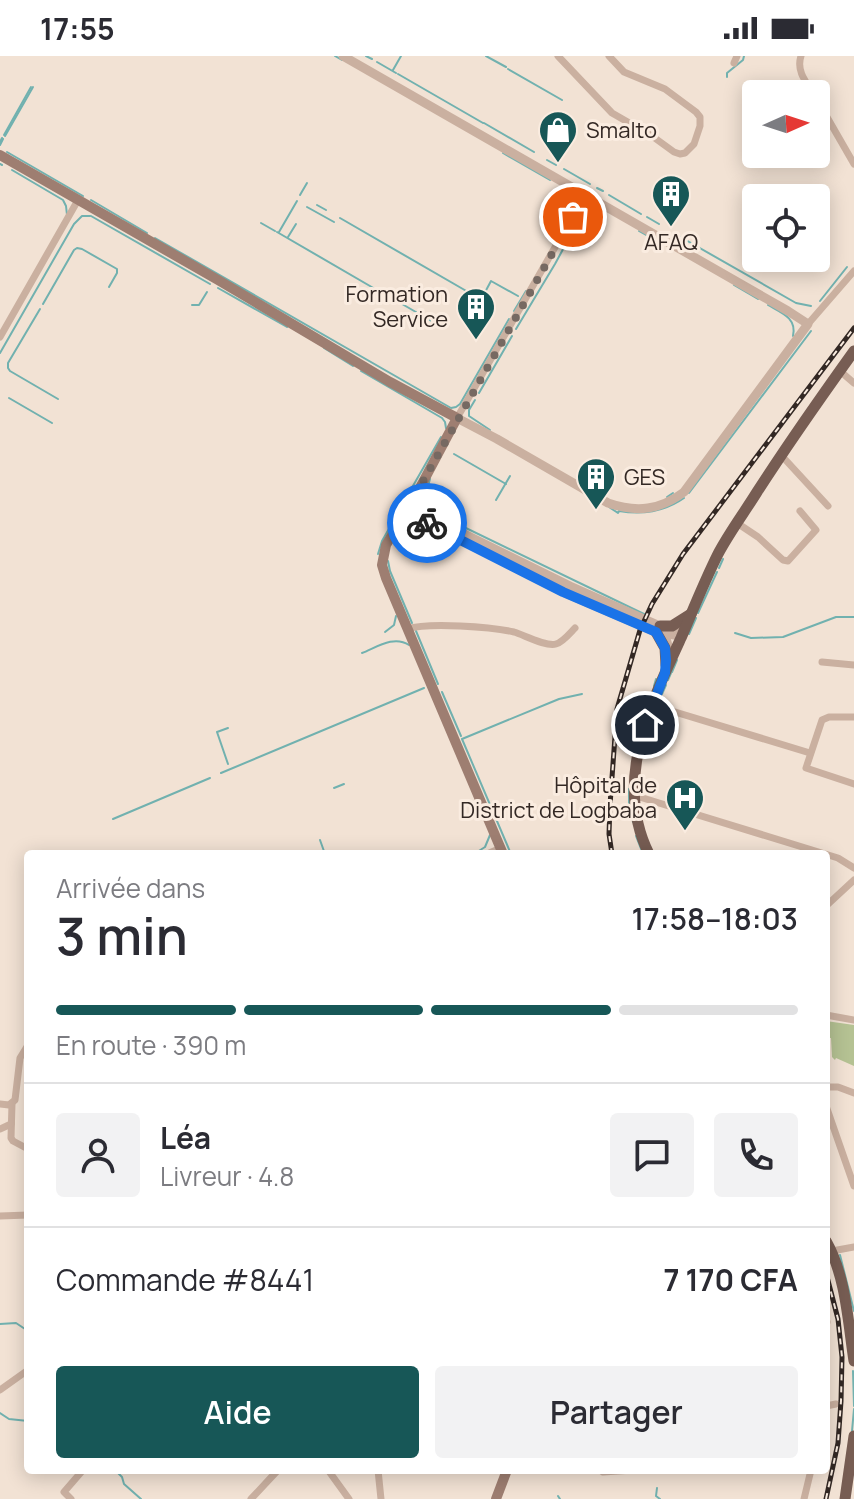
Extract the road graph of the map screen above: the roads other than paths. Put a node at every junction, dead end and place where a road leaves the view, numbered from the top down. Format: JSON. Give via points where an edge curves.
{"nodes":[{"id":1,"x":343,"y":56,"type":"edge"},
{"id":2,"x":558,"y":56,"type":"edge"},
{"id":3,"x":609,"y":56,"type":"edge"},
{"id":4,"x":801,"y":56,"type":"edge"},
{"id":5,"x":806,"y":80,"type":"edge"},
{"id":6,"x":830,"y":122,"type":"edge"},
{"id":7,"x":0,"y":155,"type":"edge"},
{"id":8,"x":854,"y":164,"type":"edge"},
{"id":9,"x":585,"y":195,"type":"junction"},
{"id":10,"x":78,"y":200,"type":"junction"},
{"id":11,"x":854,"y":271,"type":"edge"},
{"id":12,"x":808,"y":324,"type":"junction"},
{"id":13,"x":0,"y":337,"type":"edge"},
{"id":14,"x":854,"y":351,"type":"edge"},
{"id":15,"x":840,"y":371,"type":"junction"},
{"id":16,"x":854,"y":383,"type":"edge"},
{"id":17,"x":457,"y":418,"type":"junction"},
{"id":18,"x":781,"y":455,"type":"junction"},
{"id":19,"x":414,"y":499,"type":"junction"},
{"id":20,"x":828,"y":506,"type":"dead end"},
{"id":21,"x":800,"y":511,"type":"dead end"},
{"id":22,"x":401,"y":520,"type":"junction"},
{"id":23,"x":737,"y":523,"type":"junction"},
{"id":24,"x":692,"y":614,"type":"junction"},
{"id":25,"x":575,"y":628,"type":"dead end"},
{"id":26,"x":408,"y":629,"type":"junction"},
{"id":27,"x":660,"y":631,"type":"junction"},
{"id":28,"x":684,"y":631,"type":"junction"},
{"id":29,"x":671,"y":659,"type":"junction"},
{"id":30,"x":822,"y":662,"type":"dead end"},
{"id":31,"x":854,"y":665,"type":"edge"},
{"id":32,"x":665,"y":673,"type":"junction"},
{"id":33,"x":652,"y":705,"type":"junction"},
{"id":34,"x":854,"y":717,"type":"edge"},
{"id":35,"x":810,"y":753,"type":"junction"},
{"id":36,"x":854,"y":784,"type":"edge"},
{"id":37,"x":633,"y":795,"type":"junction"},
{"id":38,"x":502,"y":850,"type":"edge"},
{"id":39,"x":647,"y":850,"type":"edge"},
{"id":40,"x":812,"y":850,"type":"edge"},
{"id":41,"x":830,"y":856,"type":"edge"},
{"id":42,"x":854,"y":868,"type":"edge"},
{"id":43,"x":854,"y":880,"type":"edge"},
{"id":44,"x":830,"y":902,"type":"edge"},
{"id":45,"x":830,"y":1016,"type":"edge"},
{"id":46,"x":854,"y":1020,"type":"edge"},
{"id":47,"x":24,"y":1052,"type":"edge"},
{"id":48,"x":830,"y":1087,"type":"edge"},
{"id":49,"x":854,"y":1093,"type":"edge"},
{"id":50,"x":0,"y":1104,"type":"edge"},
{"id":51,"x":12,"y":1104,"type":"junction"},
{"id":52,"x":11,"y":1124,"type":"junction"},
{"id":53,"x":830,"y":1124,"type":"edge"},
{"id":54,"x":0,"y":1129,"type":"edge"},
{"id":55,"x":24,"y":1147,"type":"edge"},
{"id":56,"x":854,"y":1186,"type":"edge"},
{"id":57,"x":24,"y":1215,"type":"edge"},
{"id":58,"x":0,"y":1216,"type":"edge"},
{"id":59,"x":830,"y":1246,"type":"edge"},
{"id":60,"x":854,"y":1247,"type":"edge"},
{"id":61,"x":830,"y":1248,"type":"edge"},
{"id":62,"x":848,"y":1290,"type":"edge"},
{"id":63,"x":853,"y":1342,"type":"edge"},
{"id":64,"x":854,"y":1361,"type":"edge"},
{"id":65,"x":24,"y":1373,"type":"edge"},
{"id":66,"x":0,"y":1390,"type":"edge"},
{"id":67,"x":836,"y":1404,"type":"dead end"},
{"id":68,"x":830,"y":1405,"type":"edge"},
{"id":69,"x":854,"y":1436,"type":"edge"},
{"id":70,"x":80,"y":1474,"type":"edge"},
{"id":71,"x":274,"y":1474,"type":"edge"},
{"id":72,"x":331,"y":1474,"type":"edge"},
{"id":73,"x":378,"y":1474,"type":"edge"},
{"id":74,"x":505,"y":1474,"type":"edge"},
{"id":75,"x":810,"y":1474,"type":"edge"},
{"id":76,"x":849,"y":1494,"type":"edge"},
{"id":77,"x":71,"y":1499,"type":"edge"},
{"id":78,"x":251,"y":1499,"type":"edge"},
{"id":79,"x":349,"y":1499,"type":"edge"},
{"id":80,"x":381,"y":1499,"type":"edge"},
{"id":81,"x":496,"y":1499,"type":"edge"},
{"id":82,"x":804,"y":1499,"type":"edge"}],
"edges":[{"from":1,"to":9,"type":"street"},
{"from":2,"to":3,"type":"street","via":[[612,113],[674,152],[685,153],[698,135],[700,117],[665,89],[624,72]]},
{"from":4,"to":5,"type":"street"},
{"from":6,"to":8,"type":"street"},
{"from":7,"to":10,"type":"main road"},
{"from":9,"to":12,"type":"street"},
{"from":9,"to":17,"type":"street"},
{"from":10,"to":13,"type":"street"},
{"from":10,"to":17,"type":"main road"},
{"from":11,"to":12,"type":"street"},
{"from":12,"to":17,"type":"street","via":[[684,492],[656,507],[640,510],[608,503]]},
{"from":14,"to":15,"type":"main road"},
{"from":15,"to":16,"type":"street"},
{"from":15,"to":18,"type":"main road"},
{"from":17,"to":19,"type":"main road"},
{"from":18,"to":20,"type":"street"},
{"from":18,"to":23,"type":"main road"},
{"from":19,"to":22,"type":"main road"},
{"from":19,"to":27,"type":"street","via":[[434,519]]},
{"from":21,"to":23,"type":"street","via":[[816,530],[788,561]]},
{"from":22,"to":26,"type":"main road","via":[[386,545],[382,565]]},
{"from":22,"to":27,"type":"street","via":[[420,520],[563,592]]},
{"from":23,"to":24,"type":"main road"},
{"from":24,"to":27,"type":"main road"},
{"from":24,"to":28,"type":"main road"},
{"from":25,"to":26,"type":"street","via":[[549,645],[500,630],[427,625]]},
{"from":26,"to":38,"type":"main road"},
{"from":27,"to":28,"type":"street"},
{"from":27,"to":29,"type":"street"},
{"from":27,"to":32,"type":"main road"},
{"from":28,"to":29,"type":"main road"},
{"from":29,"to":32,"type":"main road"},
{"from":30,"to":31,"type":"street"},
{"from":32,"to":33,"type":"main road"},
{"from":33,"to":35,"type":"street"},
{"from":33,"to":37,"type":"main road","via":[[638,746]]},
{"from":34,"to":35,"type":"street","via":[[822,720]]},
{"from":35,"to":36,"type":"street","via":[[806,768]]},
{"from":37,"to":39,"type":"main road"},
{"from":37,"to":40,"type":"street"},
{"from":41,"to":42,"type":"street"},
{"from":43,"to":44,"type":"street"},
{"from":45,"to":46,"type":"street"},
{"from":47,"to":51,"type":"street"},
{"from":48,"to":49,"type":"street"},
{"from":50,"to":51,"type":"street"},
{"from":51,"to":52,"type":"street"},
{"from":52,"to":54,"type":"street"},
{"from":52,"to":55,"type":"street","via":[[11,1138]]},
{"from":53,"to":56,"type":"street"},
{"from":57,"to":58,"type":"street"},
{"from":59,"to":60,"type":"street"},
{"from":61,"to":62,"type":"main road"},
{"from":62,"to":63,"type":"main road"},
{"from":63,"to":64,"type":"main road"},
{"from":65,"to":66,"type":"street"},
{"from":67,"to":68,"type":"street"},
{"from":69,"to":76,"type":"main road"},
{"from":70,"to":77,"type":"street","via":[[64,1492]]},
{"from":71,"to":78,"type":"street"},
{"from":72,"to":79,"type":"street"},
{"from":73,"to":80,"type":"street"},
{"from":74,"to":81,"type":"main road"},
{"from":75,"to":82,"type":"street"}]}
